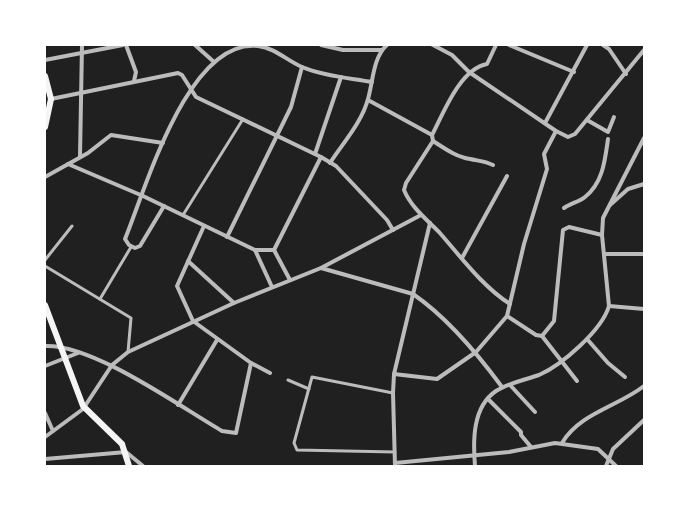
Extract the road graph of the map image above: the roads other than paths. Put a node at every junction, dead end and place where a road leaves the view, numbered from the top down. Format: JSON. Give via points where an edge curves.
{"nodes":[{"id":1,"x":82,"y":45,"type":"edge"},
{"id":2,"x":124,"y":45,"type":"edge"},
{"id":3,"x":195,"y":45,"type":"edge"},
{"id":4,"x":205,"y":45,"type":"edge"},
{"id":5,"x":275,"y":45,"type":"edge"},
{"id":6,"x":321,"y":45,"type":"edge"},
{"id":7,"x":388,"y":45,"type":"edge"},
{"id":8,"x":433,"y":45,"type":"edge"},
{"id":9,"x":496,"y":45,"type":"edge"},
{"id":10,"x":509,"y":45,"type":"edge"},
{"id":11,"x":587,"y":45,"type":"edge"},
{"id":12,"x":603,"y":45,"type":"edge"},
{"id":13,"x":613,"y":45,"type":"edge"},
{"id":14,"x":609,"y":49,"type":"junction"},
{"id":15,"x":274,"y":50,"type":"junction"},
{"id":16,"x":382,"y":50,"type":"junction"},
{"id":17,"x":644,"y":50,"type":"edge"},
{"id":18,"x":82,"y":53,"type":"junction"},
{"id":19,"x":204,"y":53,"type":"junction"},
{"id":20,"x":45,"y":60,"type":"edge"},
{"id":21,"x":214,"y":62,"type":"junction"},
{"id":22,"x":302,"y":67,"type":"junction"},
{"id":23,"x":469,"y":72,"type":"junction"},
{"id":24,"x":574,"y":72,"type":"junction"},
{"id":25,"x":626,"y":74,"type":"junction"},
{"id":26,"x":45,"y":76,"type":"edge"},
{"id":27,"x":341,"y":76,"type":"junction"},
{"id":28,"x":134,"y":81,"type":"junction"},
{"id":29,"x":372,"y":82,"type":"junction"},
{"id":30,"x":190,"y":89,"type":"junction"},
{"id":31,"x":81,"y":93,"type":"junction"},
{"id":32,"x":52,"y":99,"type":"junction"},
{"id":33,"x":368,"y":100,"type":"junction"},
{"id":34,"x":614,"y":117,"type":"dead end"},
{"id":35,"x":243,"y":119,"type":"junction"},
{"id":36,"x":586,"y":120,"type":"junction"},
{"id":37,"x":545,"y":123,"type":"junction"},
{"id":38,"x":45,"y":128,"type":"edge"},
{"id":39,"x":556,"y":131,"type":"junction"},
{"id":40,"x":432,"y":135,"type":"junction"},
{"id":41,"x":278,"y":136,"type":"junction"},
{"id":42,"x":644,"y":138,"type":"edge"},
{"id":43,"x":608,"y":139,"type":"dead end"},
{"id":44,"x":433,"y":141,"type":"junction"},
{"id":45,"x":163,"y":143,"type":"junction"},
{"id":46,"x":315,"y":154,"type":"junction"},
{"id":47,"x":80,"y":156,"type":"junction"},
{"id":48,"x":322,"y":157,"type":"junction"},
{"id":49,"x":330,"y":163,"type":"junction"},
{"id":50,"x":68,"y":164,"type":"junction"},
{"id":51,"x":493,"y":165,"type":"dead end"},
{"id":52,"x":507,"y":176,"type":"dead end"},
{"id":53,"x":45,"y":177,"type":"edge"},
{"id":54,"x":644,"y":184,"type":"edge"},
{"id":55,"x":143,"y":196,"type":"junction"},
{"id":56,"x":164,"y":206,"type":"junction"},
{"id":57,"x":564,"y":208,"type":"dead end"},
{"id":58,"x":606,"y":208,"type":"junction"},
{"id":59,"x":421,"y":215,"type":"junction"},
{"id":60,"x":183,"y":216,"type":"junction"},
{"id":61,"x":430,"y":223,"type":"junction"},
{"id":62,"x":72,"y":226,"type":"dead end"},
{"id":63,"x":204,"y":226,"type":"junction"},
{"id":64,"x":392,"y":230,"type":"junction"},
{"id":65,"x":602,"y":235,"type":"junction"},
{"id":66,"x":227,"y":237,"type":"junction"},
{"id":67,"x":131,"y":247,"type":"junction"},
{"id":68,"x":255,"y":250,"type":"junction"},
{"id":69,"x":274,"y":250,"type":"junction"},
{"id":70,"x":604,"y":254,"type":"junction"},
{"id":71,"x":644,"y":254,"type":"edge"},
{"id":72,"x":462,"y":258,"type":"junction"},
{"id":73,"x":45,"y":260,"type":"edge"},
{"id":74,"x":188,"y":262,"type":"junction"},
{"id":75,"x":45,"y":266,"type":"edge"},
{"id":76,"x":322,"y":268,"type":"junction"},
{"id":77,"x":290,"y":280,"type":"junction"},
{"id":78,"x":272,"y":287,"type":"junction"},
{"id":79,"x":413,"y":294,"type":"junction"},
{"id":80,"x":100,"y":299,"type":"junction"},
{"id":81,"x":234,"y":303,"type":"junction"},
{"id":82,"x":510,"y":304,"type":"junction"},
{"id":83,"x":45,"y":305,"type":"edge"},
{"id":84,"x":610,"y":306,"type":"junction"},
{"id":85,"x":644,"y":309,"type":"edge"},
{"id":86,"x":507,"y":316,"type":"junction"},
{"id":87,"x":193,"y":321,"type":"junction"},
{"id":88,"x":542,"y":336,"type":"junction"},
{"id":89,"x":586,"y":339,"type":"junction"},
{"id":90,"x":217,"y":340,"type":"junction"},
{"id":91,"x":59,"y":345,"type":"junction"},
{"id":92,"x":45,"y":346,"type":"edge"},
{"id":93,"x":128,"y":352,"type":"junction"},
{"id":94,"x":476,"y":352,"type":"junction"},
{"id":95,"x":78,"y":353,"type":"junction"},
{"id":96,"x":64,"y":358,"type":"junction"},
{"id":97,"x":562,"y":360,"type":"junction"},
{"id":98,"x":251,"y":363,"type":"junction"},
{"id":99,"x":112,"y":365,"type":"junction"},
{"id":100,"x":45,"y":366,"type":"edge"},
{"id":101,"x":270,"y":373,"type":"dead end"},
{"id":102,"x":394,"y":374,"type":"junction"},
{"id":103,"x":625,"y":377,"type":"dead end"},
{"id":104,"x":288,"y":380,"type":"dead end"},
{"id":105,"x":577,"y":381,"type":"dead end"},
{"id":106,"x":510,"y":385,"type":"junction"},
{"id":107,"x":644,"y":386,"type":"edge"},
{"id":108,"x":502,"y":387,"type":"junction"},
{"id":109,"x":309,"y":388,"type":"junction"},
{"id":110,"x":392,"y":393,"type":"junction"},
{"id":111,"x":488,"y":399,"type":"junction"},
{"id":112,"x":178,"y":405,"type":"junction"},
{"id":113,"x":83,"y":406,"type":"junction"},
{"id":114,"x":535,"y":412,"type":"dead end"},
{"id":115,"x":45,"y":413,"type":"edge"},
{"id":116,"x":644,"y":420,"type":"edge"},
{"id":117,"x":642,"y":426,"type":"edge"},
{"id":118,"x":53,"y":431,"type":"junction"},
{"id":119,"x":45,"y":437,"type":"edge"},
{"id":120,"x":562,"y":443,"type":"junction"},
{"id":121,"x":531,"y":447,"type":"junction"},
{"id":122,"x":126,"y":452,"type":"junction"},
{"id":123,"x":395,"y":452,"type":"junction"},
{"id":124,"x":474,"y":454,"type":"junction"},
{"id":125,"x":608,"y":457,"type":"junction"},
{"id":126,"x":45,"y":459,"type":"edge"},
{"id":127,"x":395,"y":464,"type":"edge"},
{"id":128,"x":129,"y":466,"type":"edge"},
{"id":129,"x":143,"y":466,"type":"edge"},
{"id":130,"x":475,"y":466,"type":"edge"},
{"id":131,"x":606,"y":466,"type":"edge"},
{"id":132,"x":616,"y":466,"type":"edge"}],
"edges":[{"from":1,"to":18,"type":"street"},
{"from":2,"to":18,"type":"street"},
{"from":2,"to":28,"type":"street","via":[[136,72]]},
{"from":3,"to":19,"type":"street"},
{"from":4,"to":19,"type":"street"},
{"from":5,"to":15,"type":"street"},
{"from":6,"to":16,"type":"street","via":[[343,50]]},
{"from":7,"to":16,"type":"street"},
{"from":8,"to":23,"type":"street","via":[[452,55]]},
{"from":9,"to":23,"type":"street","via":[[487,64]]},
{"from":10,"to":24,"type":"street"},
{"from":11,"to":24,"type":"street"},
{"from":12,"to":14,"type":"street"},
{"from":13,"to":14,"type":"street"},
{"from":14,"to":25,"type":"street"},
{"from":15,"to":21,"type":"street","via":[[244,45],[230,50]]},
{"from":15,"to":22,"type":"street"},
{"from":16,"to":29,"type":"street"},
{"from":17,"to":25,"type":"street"},
{"from":18,"to":20,"type":"street"},
{"from":18,"to":31,"type":"street"},
{"from":19,"to":21,"type":"street"},
{"from":21,"to":30,"type":"street"},
{"from":22,"to":27,"type":"street"},
{"from":22,"to":41,"type":"street","via":[[291,107]]},
{"from":23,"to":37,"type":"street"},
{"from":23,"to":40,"type":"street"},
{"from":24,"to":37,"type":"street"},
{"from":25,"to":36,"type":"street"},
{"from":26,"to":32,"type":"main road"},
{"from":27,"to":29,"type":"street"},
{"from":27,"to":46,"type":"street"},
{"from":28,"to":30,"type":"street","via":[[178,73]]},
{"from":28,"to":31,"type":"street"},
{"from":29,"to":33,"type":"street"},
{"from":30,"to":35,"type":"street","via":[[196,97]]},
{"from":30,"to":45,"type":"street"},
{"from":31,"to":32,"type":"street"},
{"from":31,"to":47,"type":"street"},
{"from":32,"to":38,"type":"main road"},
{"from":33,"to":40,"type":"street"},
{"from":33,"to":49,"type":"street"},
{"from":34,"to":36,"type":"street","via":[[608,132]]},
{"from":35,"to":41,"type":"street"},
{"from":35,"to":60,"type":"street"},
{"from":36,"to":39,"type":"street","via":[[572,136]]},
{"from":37,"to":39,"type":"street"},
{"from":39,"to":82,"type":"street","via":[[544,154],[547,169]]},
{"from":40,"to":44,"type":"street"},
{"from":41,"to":46,"type":"street"},
{"from":41,"to":66,"type":"street"},
{"from":42,"to":58,"type":"street"},
{"from":43,"to":57,"type":"street","via":[[605,165],[596,184],[586,196]]},
{"from":44,"to":51,"type":"street","via":[[455,155]]},
{"from":44,"to":59,"type":"street","via":[[404,190]]},
{"from":45,"to":47,"type":"street","via":[[111,135],[88,154]]},
{"from":45,"to":55,"type":"street"},
{"from":46,"to":48,"type":"street"},
{"from":47,"to":50,"type":"street"},
{"from":48,"to":49,"type":"street"},
{"from":48,"to":69,"type":"street"},
{"from":49,"to":64,"type":"street","via":[[388,220]]},
{"from":50,"to":53,"type":"street"},
{"from":50,"to":55,"type":"street"},
{"from":52,"to":72,"type":"street"},
{"from":54,"to":58,"type":"street","via":[[628,189]]},
{"from":55,"to":56,"type":"street"},
{"from":55,"to":67,"type":"street","via":[[125,239]]},
{"from":56,"to":60,"type":"street"},
{"from":56,"to":67,"type":"street","via":[[140,246]]},
{"from":58,"to":65,"type":"street"},
{"from":59,"to":61,"type":"street"},
{"from":59,"to":64,"type":"street"},
{"from":60,"to":63,"type":"street"},
{"from":61,"to":72,"type":"street"},
{"from":61,"to":79,"type":"street"},
{"from":62,"to":73,"type":"street"},
{"from":63,"to":66,"type":"street"},
{"from":63,"to":74,"type":"street"},
{"from":64,"to":76,"type":"street"},
{"from":65,"to":70,"type":"street"},
{"from":65,"to":88,"type":"street","via":[[566,227],[563,230],[554,321]]},
{"from":66,"to":68,"type":"street"},
{"from":67,"to":80,"type":"street"},
{"from":68,"to":69,"type":"street"},
{"from":68,"to":78,"type":"street"},
{"from":69,"to":77,"type":"street"},
{"from":70,"to":71,"type":"street"},
{"from":70,"to":84,"type":"street"},
{"from":72,"to":82,"type":"street","via":[[491,290]]},
{"from":74,"to":81,"type":"street"},
{"from":74,"to":87,"type":"street","via":[[177,286]]},
{"from":75,"to":80,"type":"street"},
{"from":76,"to":77,"type":"street"},
{"from":76,"to":79,"type":"street"},
{"from":77,"to":78,"type":"street"},
{"from":78,"to":81,"type":"street"},
{"from":79,"to":94,"type":"street"},
{"from":79,"to":102,"type":"street"},
{"from":80,"to":93,"type":"street","via":[[131,318]]},
{"from":81,"to":87,"type":"street"},
{"from":82,"to":86,"type":"street"},
{"from":83,"to":91,"type":"main road"},
{"from":84,"to":85,"type":"street"},
{"from":84,"to":89,"type":"street","via":[[606,317]]},
{"from":86,"to":88,"type":"street"},
{"from":86,"to":94,"type":"street"},
{"from":87,"to":90,"type":"street"},
{"from":87,"to":93,"type":"street"},
{"from":88,"to":97,"type":"street"},
{"from":89,"to":97,"type":"street"},
{"from":89,"to":103,"type":"street"},
{"from":90,"to":98,"type":"street"},
{"from":90,"to":112,"type":"street"},
{"from":91,"to":92,"type":"street"},
{"from":91,"to":95,"type":"street"},
{"from":91,"to":96,"type":"main road"},
{"from":93,"to":99,"type":"street"},
{"from":94,"to":102,"type":"street","via":[[437,379]]},
{"from":94,"to":108,"type":"street"},
{"from":95,"to":96,"type":"street"},
{"from":95,"to":99,"type":"street"},
{"from":96,"to":100,"type":"street"},
{"from":96,"to":113,"type":"main road"},
{"from":97,"to":105,"type":"street"},
{"from":97,"to":106,"type":"street","via":[[542,374]]},
{"from":98,"to":101,"type":"street"},
{"from":98,"to":112,"type":"street","via":[[236,433],[222,431]]},
{"from":99,"to":112,"type":"street"},
{"from":99,"to":113,"type":"street"},
{"from":102,"to":110,"type":"street"},
{"from":104,"to":109,"type":"street"},
{"from":106,"to":108,"type":"street"},
{"from":106,"to":114,"type":"street"},
{"from":107,"to":120,"type":"street","via":[[580,422]]},
{"from":108,"to":111,"type":"street"},
{"from":109,"to":110,"type":"street","via":[[312,378]]},
{"from":109,"to":123,"type":"street","via":[[294,443],[297,450]]},
{"from":110,"to":123,"type":"street"},
{"from":111,"to":121,"type":"street","via":[[522,432]]},
{"from":111,"to":124,"type":"street","via":[[476,422]]},
{"from":113,"to":118,"type":"street","via":[[79,413]]},
{"from":113,"to":122,"type":"main road","via":[[122,444]]},
{"from":115,"to":118,"type":"street"},
{"from":116,"to":117,"type":"street"},
{"from":117,"to":125,"type":"street","via":[[613,449]]},
{"from":118,"to":119,"type":"street"},
{"from":120,"to":121,"type":"street"},
{"from":120,"to":125,"type":"street","via":[[588,446]]},
{"from":121,"to":124,"type":"street"},
{"from":122,"to":126,"type":"street"},
{"from":122,"to":128,"type":"main road"},
{"from":122,"to":129,"type":"street"},
{"from":123,"to":127,"type":"street"},
{"from":124,"to":127,"type":"street"},
{"from":124,"to":130,"type":"street"},
{"from":125,"to":131,"type":"street"},
{"from":125,"to":132,"type":"street"}]}
